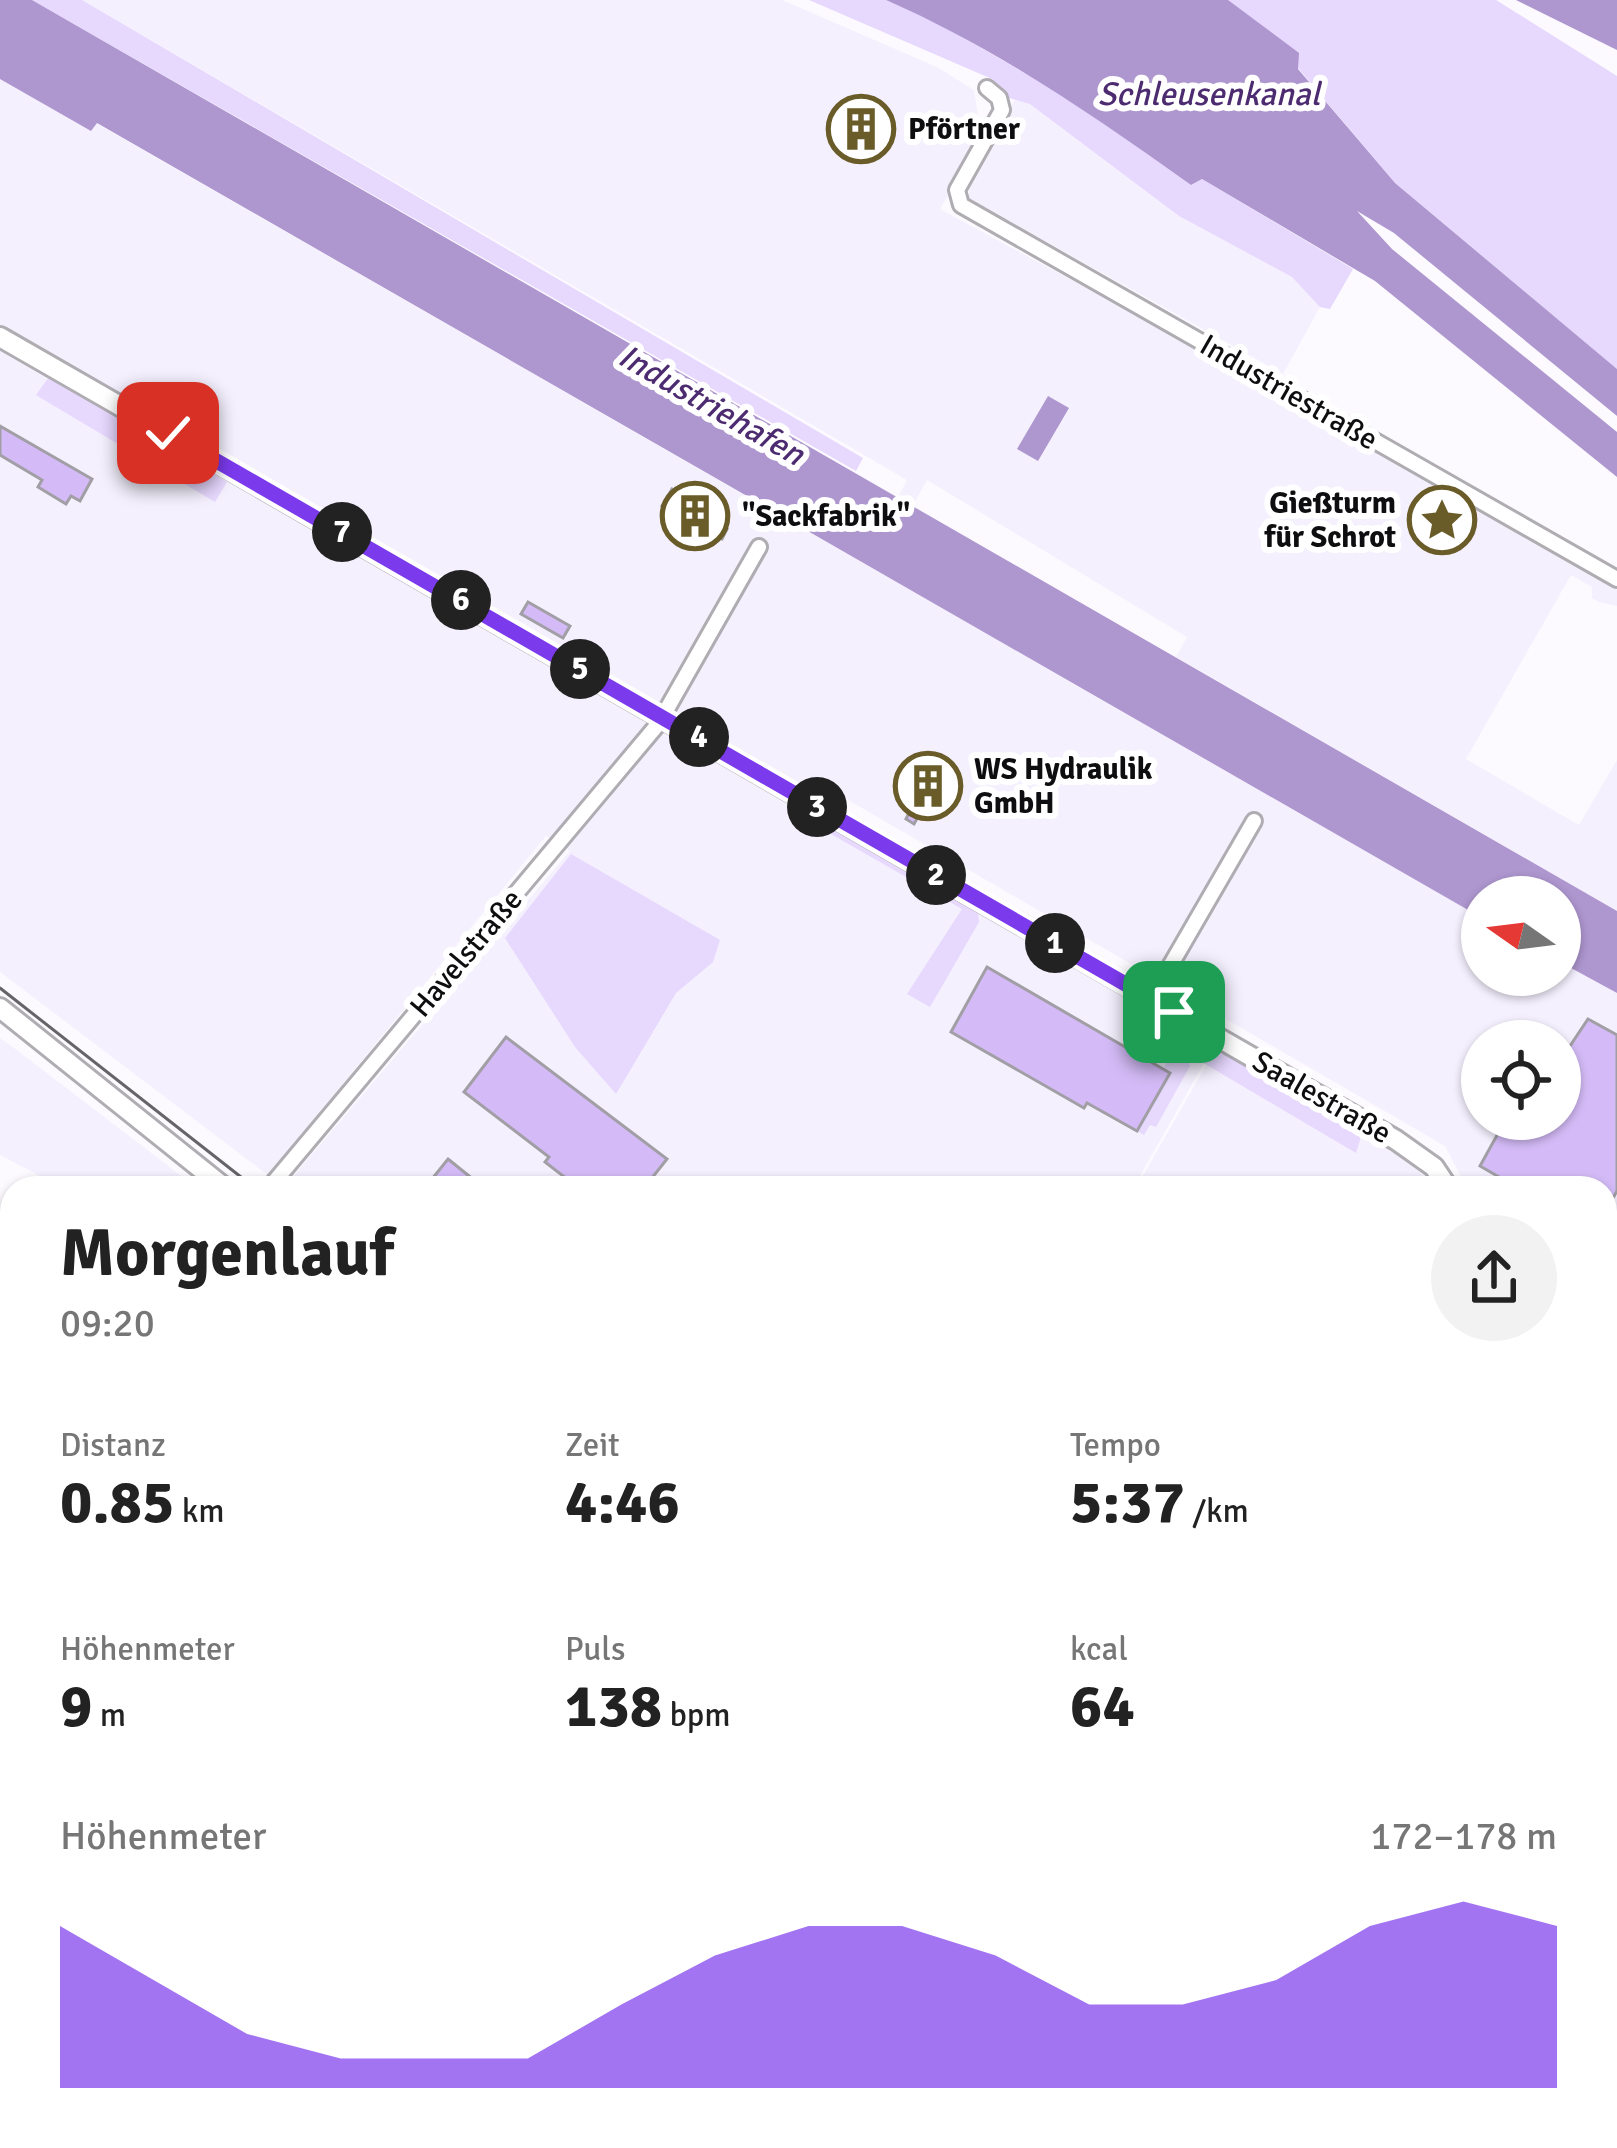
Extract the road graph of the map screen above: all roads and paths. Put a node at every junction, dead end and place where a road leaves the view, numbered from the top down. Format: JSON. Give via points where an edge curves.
{"nodes":[{"id":1,"x":987,"y":88,"type":"dead end"},
{"id":2,"x":0,"y":337,"type":"edge"},
{"id":3,"x":759,"y":547,"type":"dead end"},
{"id":4,"x":1617,"y":579,"type":"edge"},
{"id":5,"x":663,"y":717,"type":"junction"},
{"id":6,"x":1254,"y":821,"type":"dead end"},
{"id":7,"x":1151,"y":999,"type":"junction"},
{"id":8,"x":0,"y":1008,"type":"edge"},
{"id":9,"x":210,"y":1176,"type":"edge"},
{"id":10,"x":279,"y":1176,"type":"edge"},
{"id":11,"x":1440,"y":1176,"type":"edge"}],
"edges":[{"from":1,"to":4,"type":"street","name":"Industriestraße","via":[[1001,110],[957,190],[961,205]]},
{"from":2,"to":5,"type":"main road","name":"Saalestraße"},
{"from":3,"to":5,"type":"street","name":"Havelstraße"},
{"from":5,"to":7,"type":"main road","name":"Saalestraße"},
{"from":5,"to":10,"type":"street","name":"Havelstraße"},
{"from":6,"to":7,"type":"street"},
{"from":7,"to":11,"type":"main road","name":"Saalestraße","via":[[1396,1140]]},
{"from":8,"to":9,"type":"main road"}]}
